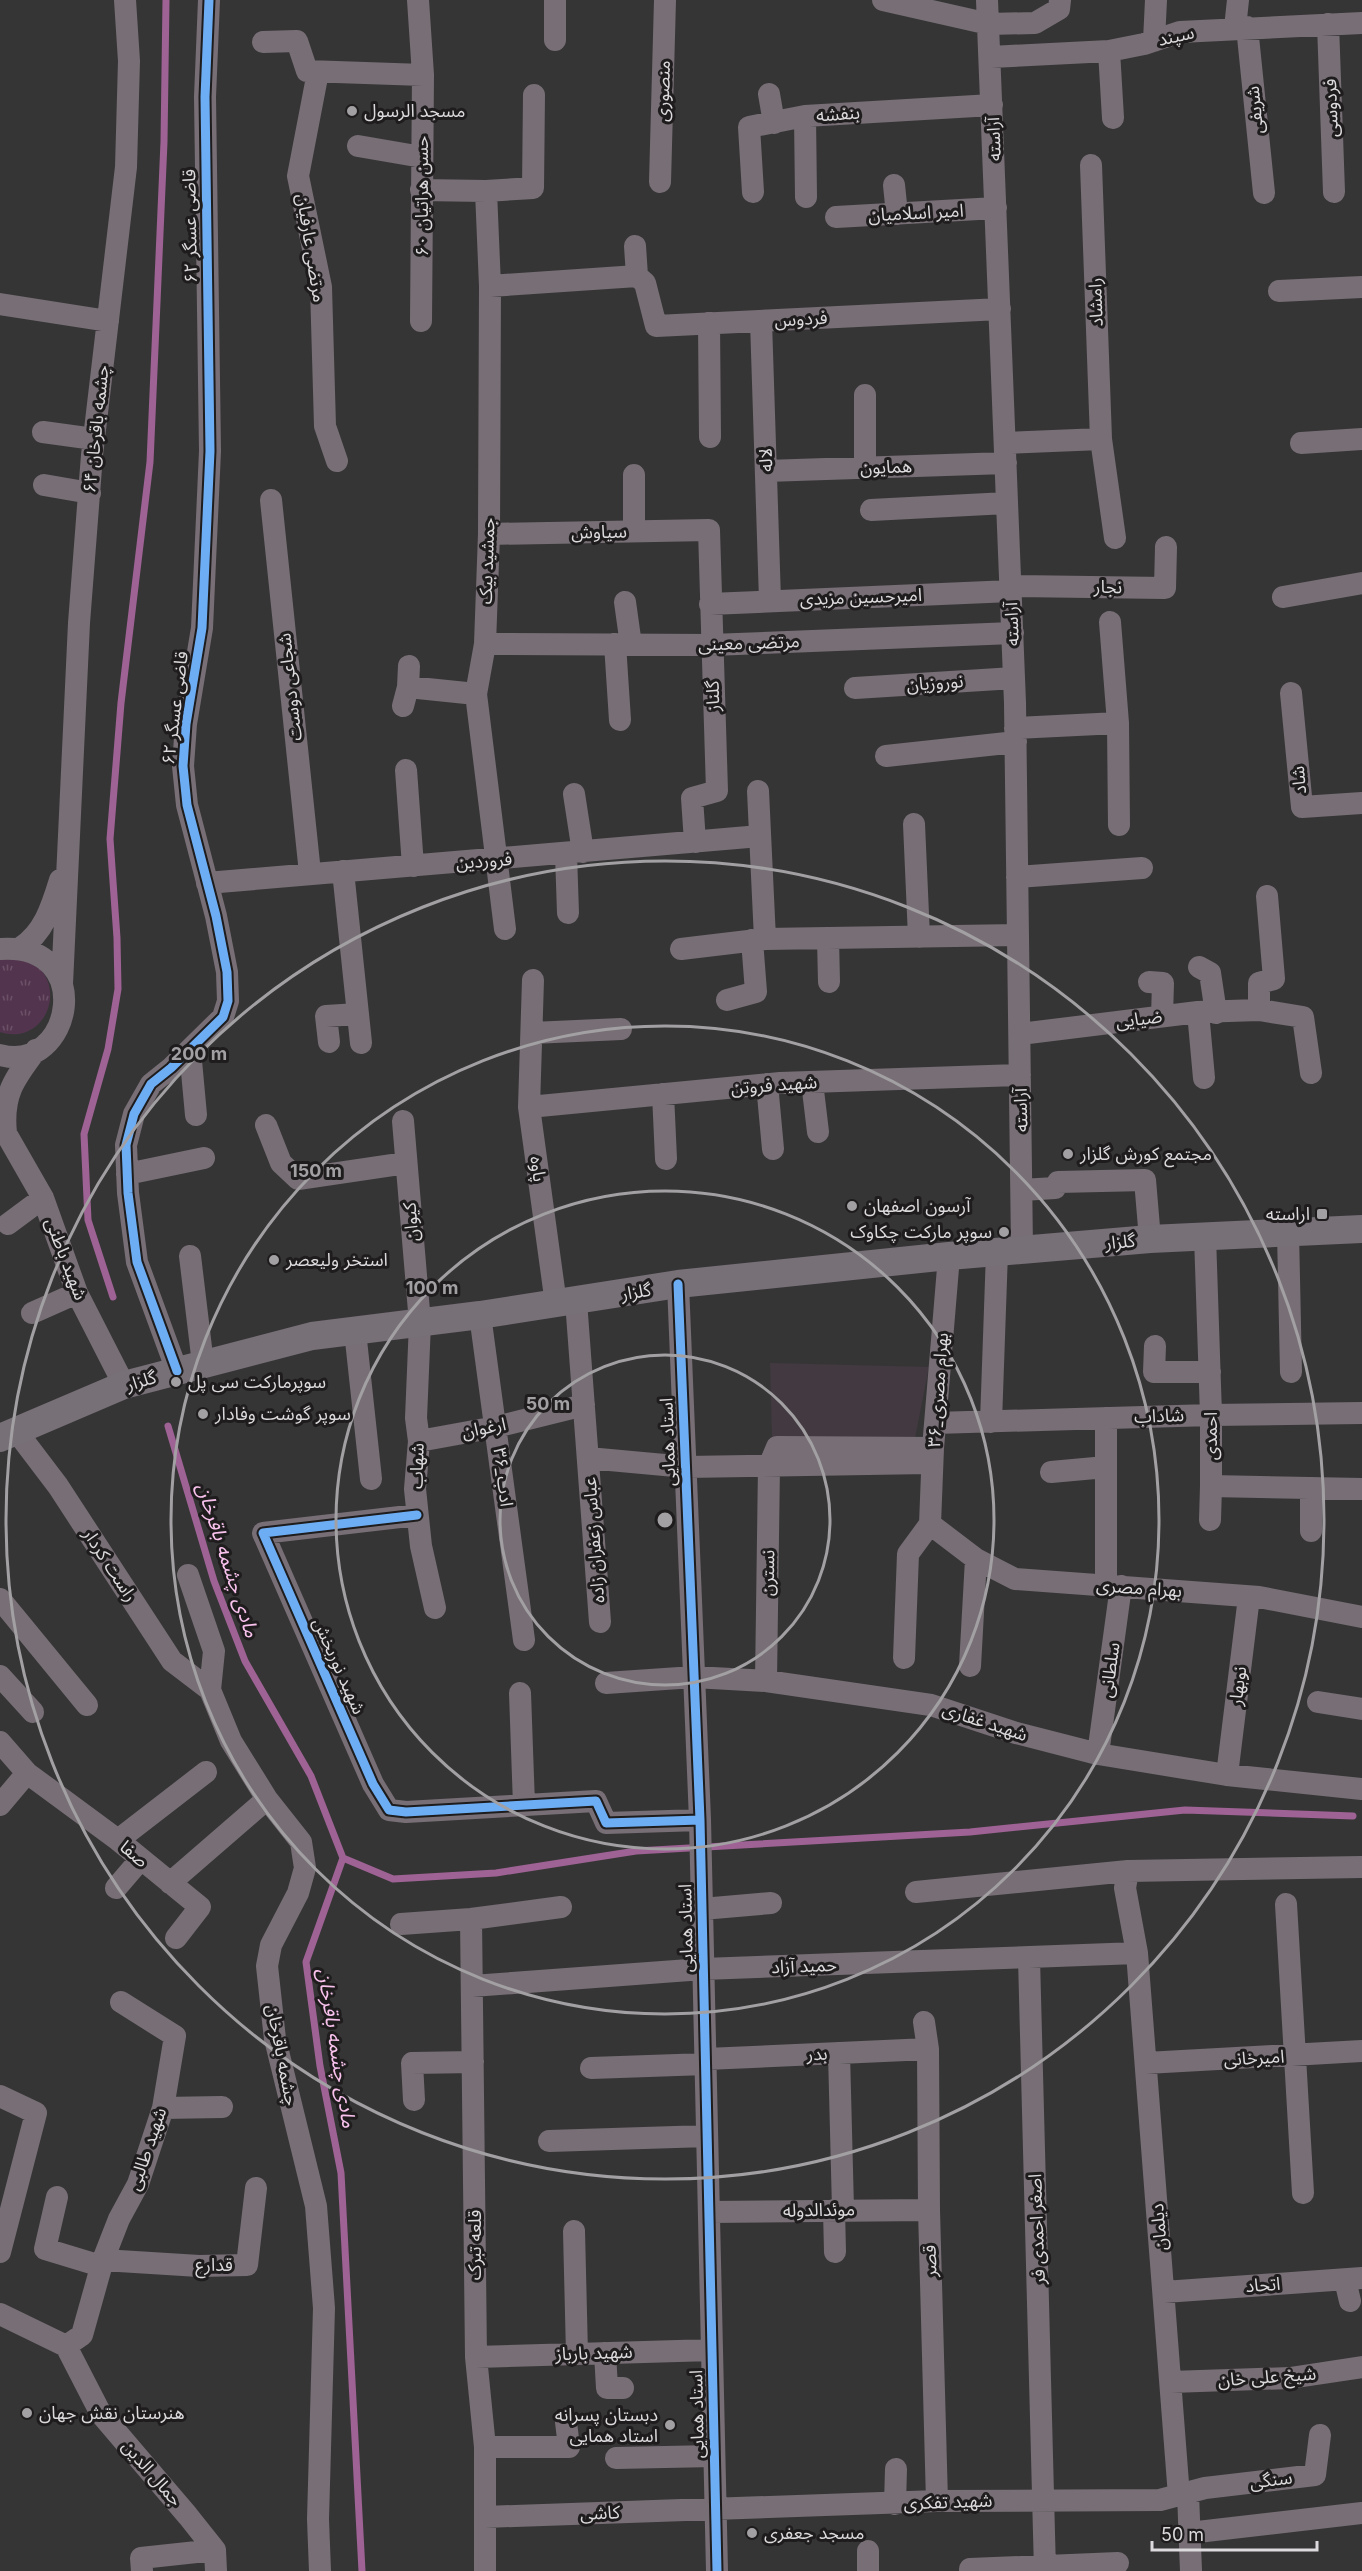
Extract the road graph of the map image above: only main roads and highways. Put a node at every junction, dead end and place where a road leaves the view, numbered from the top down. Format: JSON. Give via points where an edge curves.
{"nodes":[{"id":1,"x":1362,"y":1229,"type":"edge"},
{"id":2,"x":9,"y":1435,"type":"edge"}],
"edges":[{"from":1,"to":2,"type":"main road","name":"گلزار","via":[[1150,1239],[949,1256],[678,1284],[312,1336],[124,1385]]}]}
